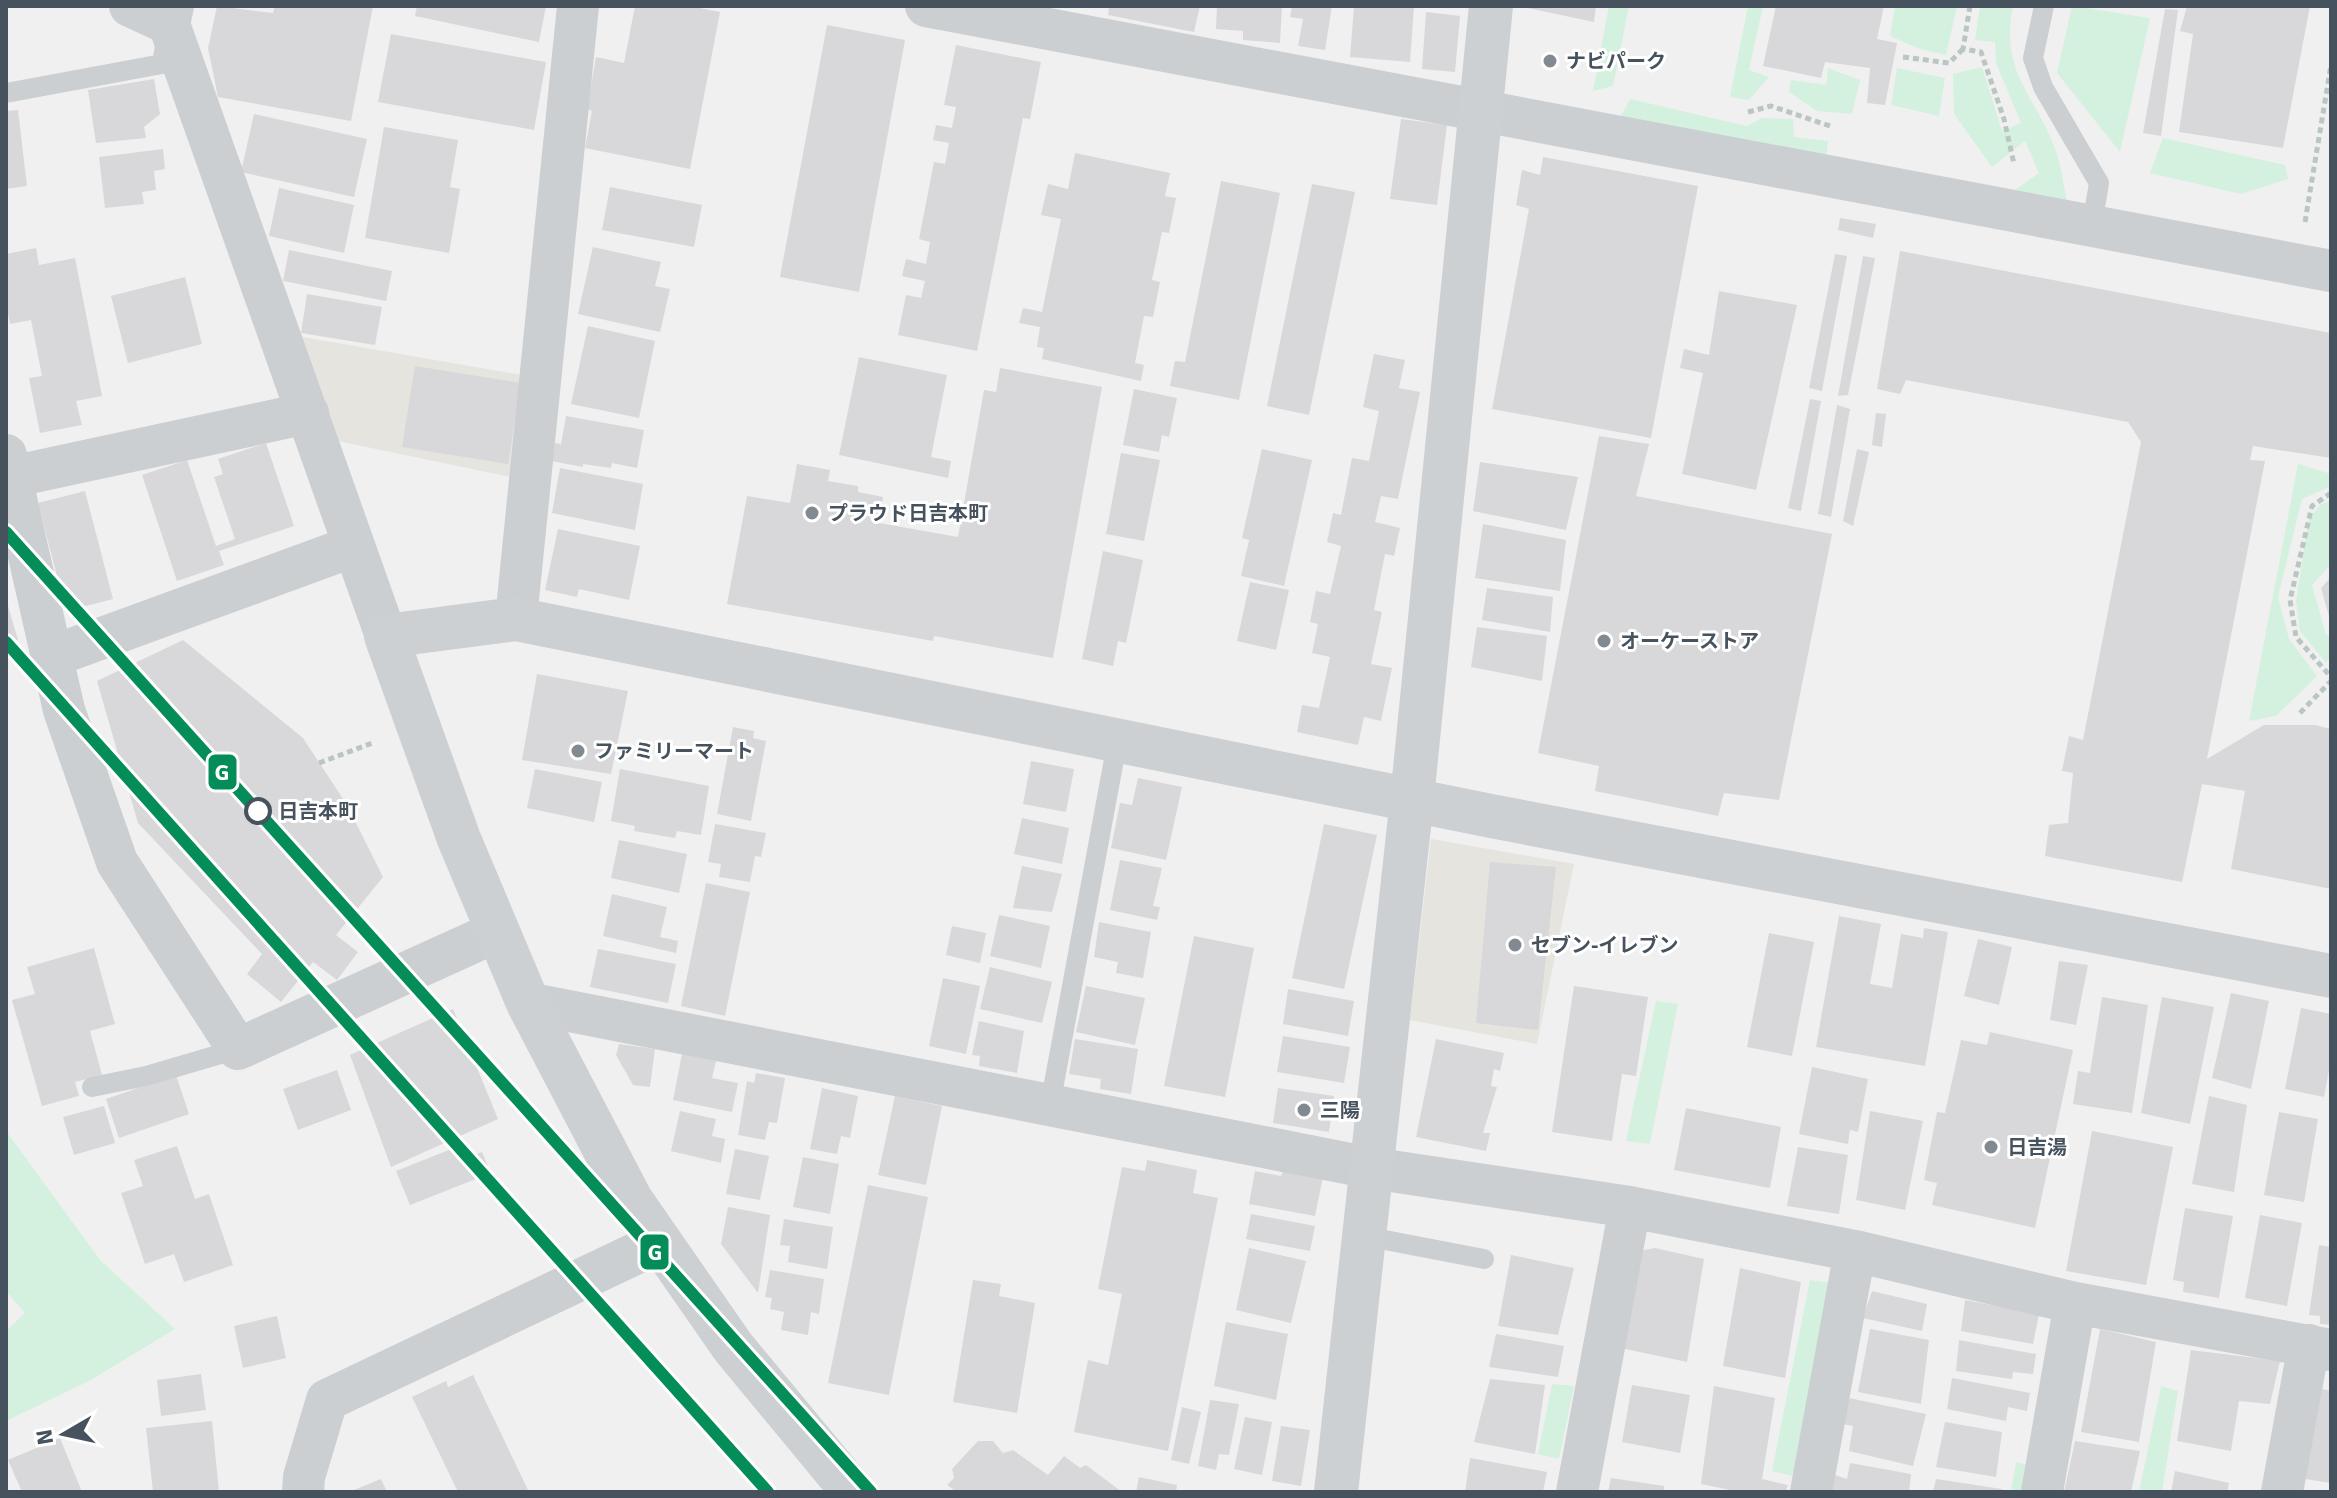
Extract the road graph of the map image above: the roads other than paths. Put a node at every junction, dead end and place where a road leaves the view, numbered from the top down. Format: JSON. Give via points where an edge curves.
{"nodes":[{"id":1,"x":130,"y":6,"type":"edge"},
{"id":2,"x":578,"y":6,"type":"edge"},
{"id":3,"x":926,"y":6,"type":"edge"},
{"id":4,"x":1491,"y":6,"type":"edge"},
{"id":5,"x":2044,"y":6,"type":"edge"},
{"id":6,"x":171,"y":15,"type":"edge"},
{"id":7,"x":6,"y":93,"type":"edge"},
{"id":8,"x":1482,"y":111,"type":"junction"},
{"id":9,"x":2092,"y":225,"type":"junction"},
{"id":10,"x":2331,"y":271,"type":"edge"},
{"id":11,"x":308,"y":413,"type":"junction"},
{"id":12,"x":8,"y":470,"type":"edge"},
{"id":13,"x":354,"y":546,"type":"junction"},
{"id":14,"x":516,"y":619,"type":"junction"},
{"id":15,"x":386,"y":636,"type":"junction"},
{"id":16,"x":53,"y":656,"type":"junction"},
{"id":17,"x":1118,"y":738,"type":"junction"},
{"id":18,"x":1412,"y":799,"type":"junction"},
{"id":19,"x":498,"y":931,"type":"junction"},
{"id":20,"x":2331,"y":976,"type":"edge"},
{"id":21,"x":528,"y":1003,"type":"junction"},
{"id":22,"x":238,"y":1049,"type":"junction"},
{"id":23,"x":92,"y":1087,"type":"dead end"},
{"id":24,"x":1050,"y":1105,"type":"junction"},
{"id":25,"x":1371,"y":1168,"type":"junction"},
{"id":26,"x":1630,"y":1207,"type":"junction"},
{"id":27,"x":1364,"y":1236,"type":"junction"},
{"id":28,"x":660,"y":1242,"type":"junction"},
{"id":29,"x":1855,"y":1251,"type":"junction"},
{"id":30,"x":1484,"y":1259,"type":"dead end"},
{"id":31,"x":2075,"y":1303,"type":"junction"},
{"id":32,"x":2320,"y":1348,"type":"edge"},
{"id":33,"x":303,"y":1492,"type":"edge"},
{"id":34,"x":853,"y":1492,"type":"edge"},
{"id":35,"x":1336,"y":1492,"type":"edge"},
{"id":36,"x":1577,"y":1492,"type":"edge"},
{"id":37,"x":1811,"y":1492,"type":"edge"},
{"id":38,"x":2042,"y":1492,"type":"edge"},
{"id":39,"x":2282,"y":1492,"type":"edge"}],
"edges":[{"from":1,"to":6,"type":"street"},
{"from":2,"to":14,"type":"street"},
{"from":3,"to":8,"type":"street"},
{"from":4,"to":8,"type":"street"},
{"from":5,"to":9,"type":"lane","via":[[2033,58],[2043,87],[2099,183]]},
{"from":6,"to":7,"type":"lane","via":[[162,64]]},
{"from":6,"to":11,"type":"street"},
{"from":8,"to":9,"type":"street"},
{"from":8,"to":18,"type":"street"},
{"from":9,"to":10,"type":"street"},
{"from":11,"to":12,"type":"street"},
{"from":11,"to":13,"type":"street"},
{"from":12,"to":16,"type":"street"},
{"from":13,"to":15,"type":"street"},
{"from":13,"to":16,"type":"street"},
{"from":14,"to":15,"type":"street"},
{"from":14,"to":17,"type":"street"},
{"from":15,"to":19,"type":"street"},
{"from":16,"to":22,"type":"street","via":[[64,710],[117,862]]},
{"from":17,"to":18,"type":"street"},
{"from":17,"to":24,"type":"lane"},
{"from":18,"to":20,"type":"street"},
{"from":18,"to":25,"type":"street"},
{"from":19,"to":21,"type":"street"},
{"from":19,"to":22,"type":"street"},
{"from":21,"to":24,"type":"street"},
{"from":21,"to":28,"type":"street","via":[[631,1200]]},
{"from":22,"to":23,"type":"lane"},
{"from":24,"to":25,"type":"street"},
{"from":25,"to":26,"type":"street"},
{"from":25,"to":27,"type":"street"},
{"from":26,"to":29,"type":"street"},
{"from":26,"to":36,"type":"street"},
{"from":27,"to":30,"type":"lane"},
{"from":27,"to":35,"type":"street"},
{"from":28,"to":33,"type":"street","via":[[327,1400]]},
{"from":28,"to":34,"type":"street","via":[[733,1347]]},
{"from":29,"to":31,"type":"street"},
{"from":29,"to":37,"type":"street"},
{"from":31,"to":32,"type":"street"},
{"from":31,"to":38,"type":"street"},
{"from":32,"to":39,"type":"street"}]}
